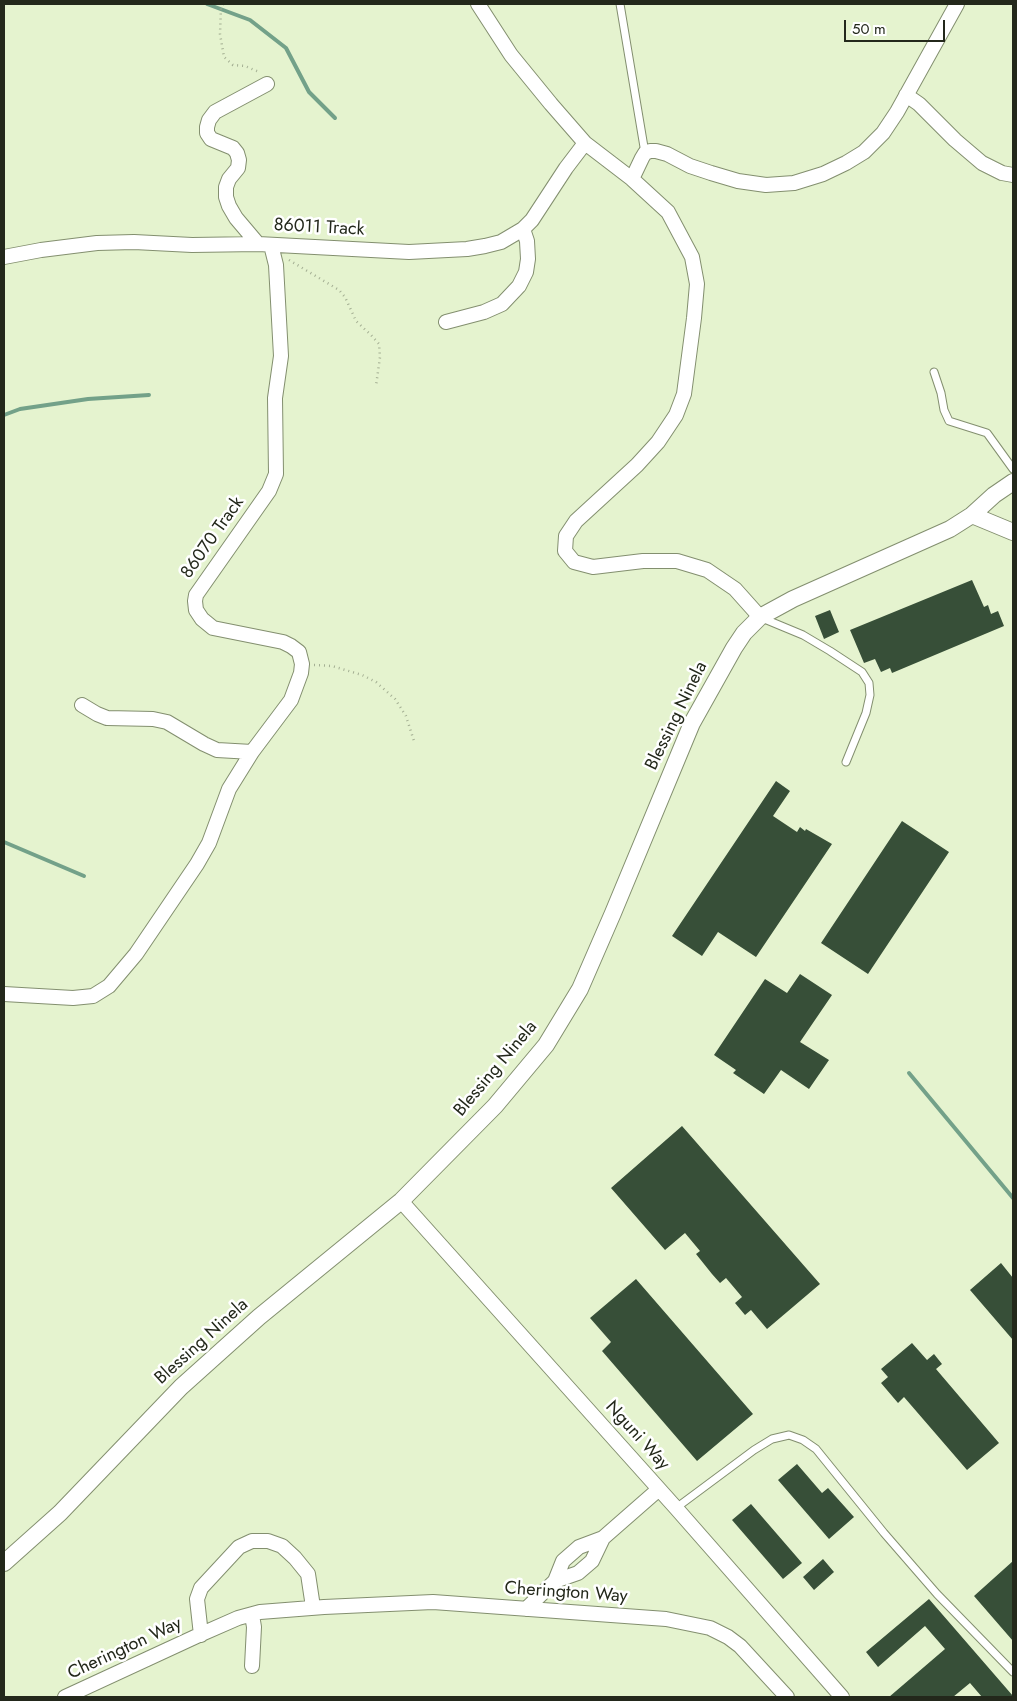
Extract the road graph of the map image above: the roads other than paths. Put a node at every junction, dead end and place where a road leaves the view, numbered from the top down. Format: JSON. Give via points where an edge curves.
{"nodes":[{"id":1,"x":478,"y":4,"type":"edge"},
{"id":2,"x":620,"y":4,"type":"edge"},
{"id":3,"x":957,"y":4,"type":"edge"},
{"id":4,"x":267,"y":84,"type":"road end"},
{"id":5,"x":906,"y":95,"type":"junction"},
{"id":6,"x":585,"y":143,"type":"junction"},
{"id":7,"x":645,"y":153,"type":"junction"},
{"id":8,"x":1013,"y":175,"type":"edge"},
{"id":9,"x":632,"y":179,"type":"junction"},
{"id":10,"x":523,"y":229,"type":"junction"},
{"id":11,"x":265,"y":244,"type":"junction"},
{"id":12,"x":4,"y":257,"type":"edge"},
{"id":13,"x":446,"y":322,"type":"dead end"},
{"id":14,"x":934,"y":372,"type":"dead end"},
{"id":15,"x":1013,"y":469,"type":"edge"},
{"id":16,"x":1013,"y":482,"type":"edge"},
{"id":17,"x":972,"y":515,"type":"junction"},
{"id":18,"x":1013,"y":532,"type":"edge"},
{"id":19,"x":760,"y":617,"type":"junction"},
{"id":20,"x":82,"y":705,"type":"dead end"},
{"id":21,"x":252,"y":752,"type":"junction"},
{"id":22,"x":846,"y":762,"type":"dead end"},
{"id":23,"x":4,"y":994,"type":"edge"},
{"id":24,"x":401,"y":1201,"type":"junction"},
{"id":25,"x":659,"y":1489,"type":"junction"},
{"id":26,"x":676,"y":1508,"type":"junction"},
{"id":27,"x":4,"y":1563,"type":"edge"},
{"id":28,"x":313,"y":1607,"type":"junction"},
{"id":29,"x":526,"y":1609,"type":"junction"},
{"id":30,"x":252,"y":1615,"type":"junction"},
{"id":31,"x":201,"y":1635,"type":"junction"},
{"id":32,"x":252,"y":1666,"type":"dead end"},
{"id":33,"x":1013,"y":1672,"type":"edge"},
{"id":34,"x":66,"y":1697,"type":"edge"},
{"id":35,"x":787,"y":1697,"type":"edge"},
{"id":36,"x":842,"y":1697,"type":"edge"}],
"edges":[{"from":1,"to":6,"type":"street","via":[[511,55]]},
{"from":2,"to":7,"type":"lane"},
{"from":3,"to":5,"type":"street"},
{"from":4,"to":11,"type":"street","via":[[215,112],[207,127],[211,139],[233,148],[239,160],[238,168],[226,187],[229,206],[236,218]]},
{"from":5,"to":7,"type":"street","via":[[883,133],[864,152],[846,163],[794,183],[766,185],[738,181],[690,166],[667,154]]},
{"from":5,"to":8,"type":"street","via":[[982,163]]},
{"from":6,"to":9,"type":"street"},
{"from":6,"to":10,"type":"street","name":"86011 Track"},
{"from":7,"to":9,"type":"street"},
{"from":9,"to":19,"type":"street","via":[[668,212],[692,257],[697,284],[684,394],[676,415],[658,442],[576,521],[566,536],[565,551],[574,562],[593,567],[643,561],[677,562],[706,570],[735,589]]},
{"from":10,"to":11,"type":"street","name":"86011 Track","via":[[501,242],[467,249],[409,252]]},
{"from":10,"to":13,"type":"street","via":[[528,259],[519,286],[502,304]]},
{"from":11,"to":12,"type":"street","name":"86011 Track","via":[[97,243]]},
{"from":11,"to":21,"type":"street","name":"86070 Track","via":[[276,265],[281,356],[275,407],[276,474],[270,491],[196,595],[195,601],[196,610],[213,628],[283,642],[299,652],[301,673],[291,700]]},
{"from":14,"to":15,"type":"lane","via":[[949,421],[988,435]]},
{"from":16,"to":17,"type":"street","name":"Blessing Ninela"},
{"from":17,"to":18,"type":"street"},
{"from":17,"to":19,"type":"street","name":"Blessing Ninela","via":[[950,529]]},
{"from":19,"to":22,"type":"lane","via":[[803,635],[862,672],[869,683],[866,712]]},
{"from":19,"to":24,"type":"street","name":"Blessing Ninela","via":[[734,648],[692,723],[583,981],[546,1045],[495,1106]]},
{"from":20,"to":21,"type":"street","via":[[107,718],[167,722],[217,750]]},
{"from":21,"to":23,"type":"street","via":[[229,789],[209,843],[197,864],[136,954],[109,986],[93,996],[73,998]]},
{"from":24,"to":25,"type":"street","name":"Nguni Way"},
{"from":24,"to":27,"type":"street","name":"Blessing Ninela","via":[[259,1317],[181,1387],[60,1513]]},
{"from":25,"to":26,"type":"street","name":"Nguni Way"},
{"from":25,"to":29,"type":"street","via":[[603,1538],[592,1562],[578,1573],[555,1581]]},
{"from":26,"to":33,"type":"lane","via":[[772,1439],[790,1436],[803,1440],[816,1449],[937,1594]]},
{"from":26,"to":36,"type":"street","name":"Nguni Way"},
{"from":28,"to":29,"type":"street","name":"Cherington Way","via":[[433,1602]]},
{"from":28,"to":30,"type":"street","name":"Cherington Way"},
{"from":28,"to":31,"type":"street","name":"Cherington Way","via":[[308,1574],[295,1558],[282,1546],[268,1541],[252,1541],[239,1547],[201,1588],[197,1599]]},
{"from":29,"to":35,"type":"street","name":"Cherington Way","via":[[666,1619],[710,1628],[740,1646]]},
{"from":30,"to":31,"type":"street","name":"Cherington Way"},
{"from":30,"to":32,"type":"street"},
{"from":31,"to":34,"type":"street","name":"Cherington Way"}]}
